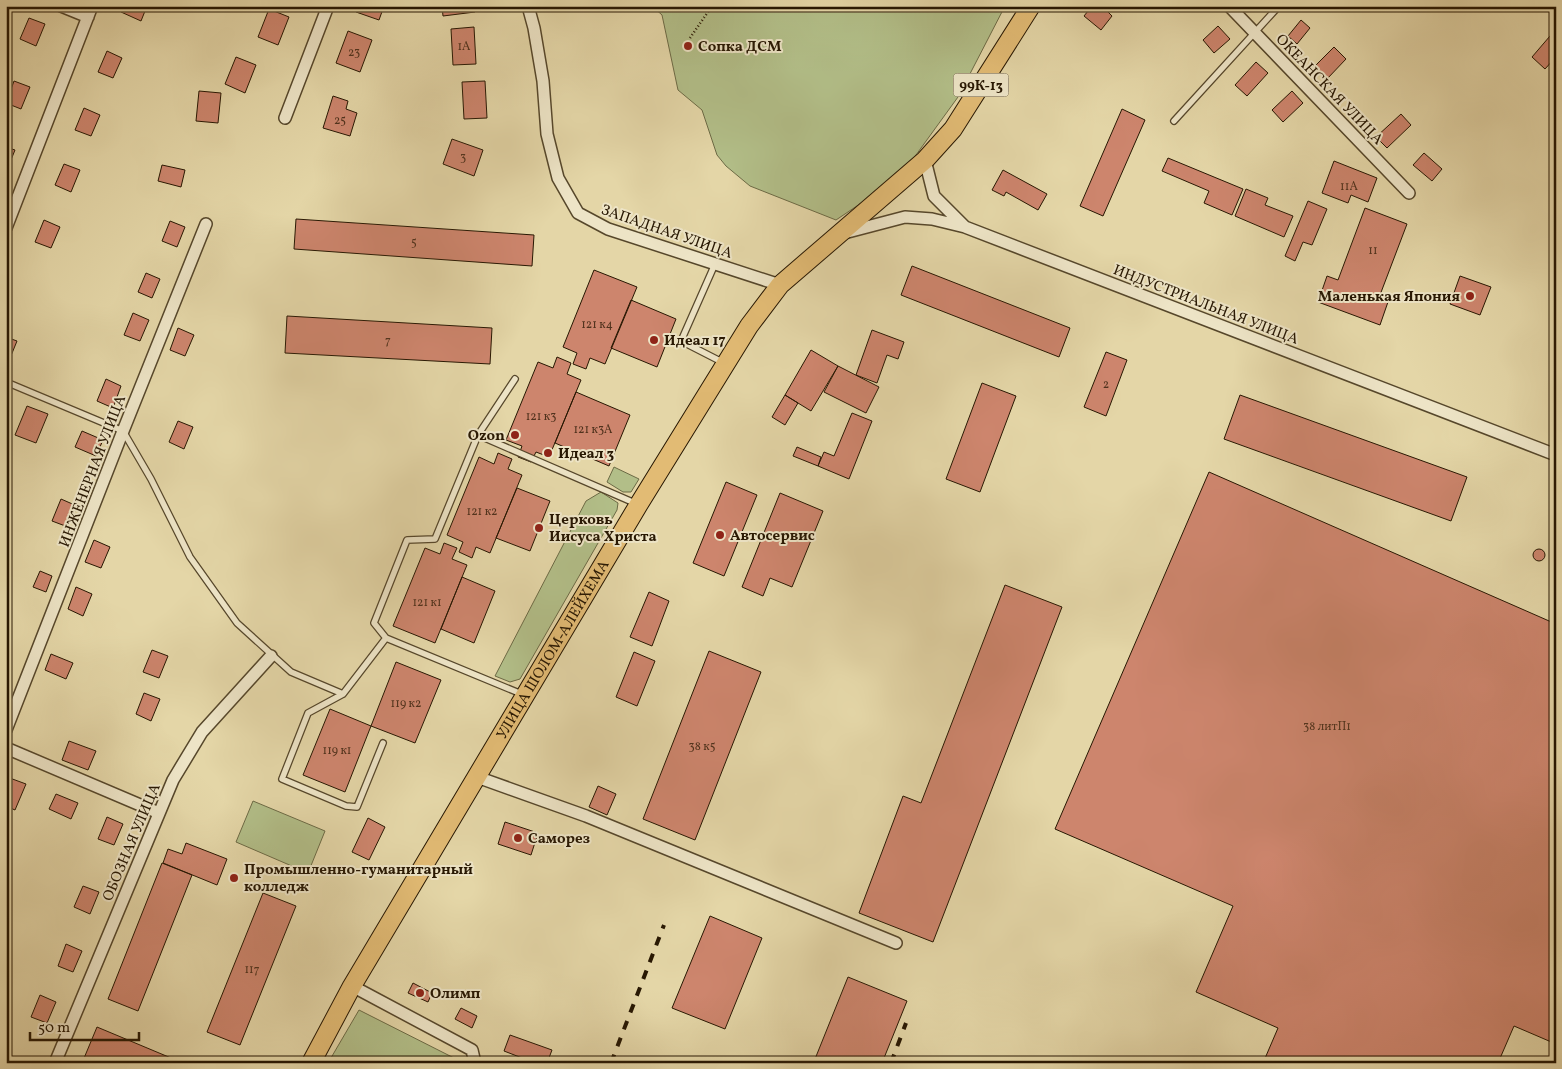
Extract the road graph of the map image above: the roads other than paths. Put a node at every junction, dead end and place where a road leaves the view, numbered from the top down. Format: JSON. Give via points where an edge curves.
{"nodes":[{"id":1,"x":61,"y":6,"type":"edge"},
{"id":2,"x":328,"y":6,"type":"edge"},
{"id":3,"x":528,"y":6,"type":"edge"},
{"id":4,"x":1030,"y":6,"type":"edge"},
{"id":5,"x":1228,"y":6,"type":"edge"},
{"id":6,"x":1279,"y":6,"type":"edge"},
{"id":7,"x":90,"y":12,"type":"edge"},
{"id":8,"x":1255,"y":32,"type":"junction"},
{"id":9,"x":285,"y":118,"type":"dead end"},
{"id":10,"x":1174,"y":121,"type":"dead end"},
{"id":11,"x":925,"y":160,"type":"junction"},
{"id":12,"x":1409,"y":194,"type":"dead end"},
{"id":13,"x":206,"y":224,"type":"dead end"},
{"id":14,"x":965,"y":227,"type":"junction"},
{"id":15,"x":6,"y":228,"type":"edge"},
{"id":16,"x":840,"y":234,"type":"junction"},
{"id":17,"x":715,"y":264,"type":"junction"},
{"id":18,"x":780,"y":285,"type":"junction"},
{"id":19,"x":725,"y":364,"type":"junction"},
{"id":20,"x":515,"y":378,"type":"dead end"},
{"id":21,"x":6,"y":382,"type":"edge"},
{"id":22,"x":124,"y":431,"type":"junction"},
{"id":23,"x":478,"y":435,"type":"junction"},
{"id":24,"x":1556,"y":455,"type":"edge"},
{"id":25,"x":639,"y":504,"type":"junction"},
{"id":26,"x":386,"y":638,"type":"junction"},
{"id":27,"x":271,"y":656,"type":"junction"},
{"id":28,"x":343,"y":694,"type":"junction"},
{"id":29,"x":526,"y":696,"type":"junction"},
{"id":30,"x":6,"y":730,"type":"edge"},
{"id":31,"x":383,"y":743,"type":"dead end"},
{"id":32,"x":6,"y":748,"type":"edge"},
{"id":33,"x":478,"y":777,"type":"junction"},
{"id":34,"x":158,"y":813,"type":"junction"},
{"id":35,"x":896,"y":943,"type":"dead end"},
{"id":36,"x":352,"y":986,"type":"junction"},
{"id":37,"x":56,"y":1063,"type":"edge"},
{"id":38,"x":310,"y":1063,"type":"edge"},
{"id":39,"x":475,"y":1063,"type":"edge"}],
"edges":[{"from":1,"to":7,"type":"street"},
{"from":2,"to":9,"type":"street"},
{"from":3,"to":17,"type":"street","name":"ЗАПАДНАЯ УЛИЦА","via":[[543,81],[546,134],[558,178],[578,213],[608,228]]},
{"from":4,"to":11,"type":"main road","number":"99К-13","via":[[953,129]]},
{"from":5,"to":8,"type":"street","name":"ОКЕАНСКАЯ УЛИЦА"},
{"from":6,"to":8,"type":"lane"},
{"from":7,"to":15,"type":"street"},
{"from":8,"to":10,"type":"lane"},
{"from":8,"to":12,"type":"street","name":"ОКЕАНСКАЯ УЛИЦА"},
{"from":11,"to":14,"type":"street","via":[[934,196]]},
{"from":11,"to":16,"type":"main road","number":"99К-13"},
{"from":13,"to":22,"type":"street","name":"ИНЖЕНЕРНАЯ УЛИЦА"},
{"from":14,"to":16,"type":"street","name":"ИНДУСТРИАЛЬНАЯ УЛИЦА","via":[[932,219],[905,218]]},
{"from":14,"to":24,"type":"street","name":"ИНДУСТРИАЛЬНАЯ УЛИЦА"},
{"from":16,"to":18,"type":"main road","name":"УЛИЦА ШОЛОМ-АЛЕЙХЕМА"},
{"from":17,"to":18,"type":"street","name":"ЗАПАДНАЯ УЛИЦА"},
{"from":17,"to":19,"type":"lane","via":[[681,341]]},
{"from":18,"to":19,"type":"main road","name":"УЛИЦА ШОЛОМ-АЛЕЙХЕМА"},
{"from":19,"to":25,"type":"main road","name":"УЛИЦА ШОЛОМ-АЛЕЙХЕМА"},
{"from":20,"to":23,"type":"lane"},
{"from":21,"to":22,"type":"lane"},
{"from":22,"to":27,"type":"lane","via":[[190,558],[237,624]]},
{"from":22,"to":30,"type":"street","name":"ИНЖЕНЕРНАЯ УЛИЦА"},
{"from":23,"to":25,"type":"lane"},
{"from":23,"to":26,"type":"lane","via":[[435,539],[407,540],[374,623]]},
{"from":25,"to":29,"type":"main road","name":"УЛИЦА ШОЛОМ-АЛЕЙХЕМА"},
{"from":26,"to":28,"type":"lane"},
{"from":26,"to":29,"type":"lane"},
{"from":27,"to":28,"type":"lane","via":[[291,672]]},
{"from":27,"to":34,"type":"street","name":"ОБОЗНАЯ УЛИЦА","via":[[202,732],[173,780]]},
{"from":28,"to":31,"type":"lane","via":[[308,713],[282,779],[346,806],[357,807]]},
{"from":29,"to":33,"type":"main road","name":"УЛИЦА ШОЛОМ-АЛЕЙХЕМА"},
{"from":32,"to":34,"type":"street"},
{"from":33,"to":35,"type":"street","via":[[586,816]]},
{"from":33,"to":36,"type":"main road","name":"УЛИЦА ШОЛОМ-АЛЕЙХЕМА"},
{"from":34,"to":37,"type":"street","name":"ОБОЗНАЯ УЛИЦА"},
{"from":36,"to":38,"type":"main road","name":"УЛИЦА ШОЛОМ-АЛЕЙХЕМА"},
{"from":36,"to":39,"type":"street","via":[[472,1050]]}]}
